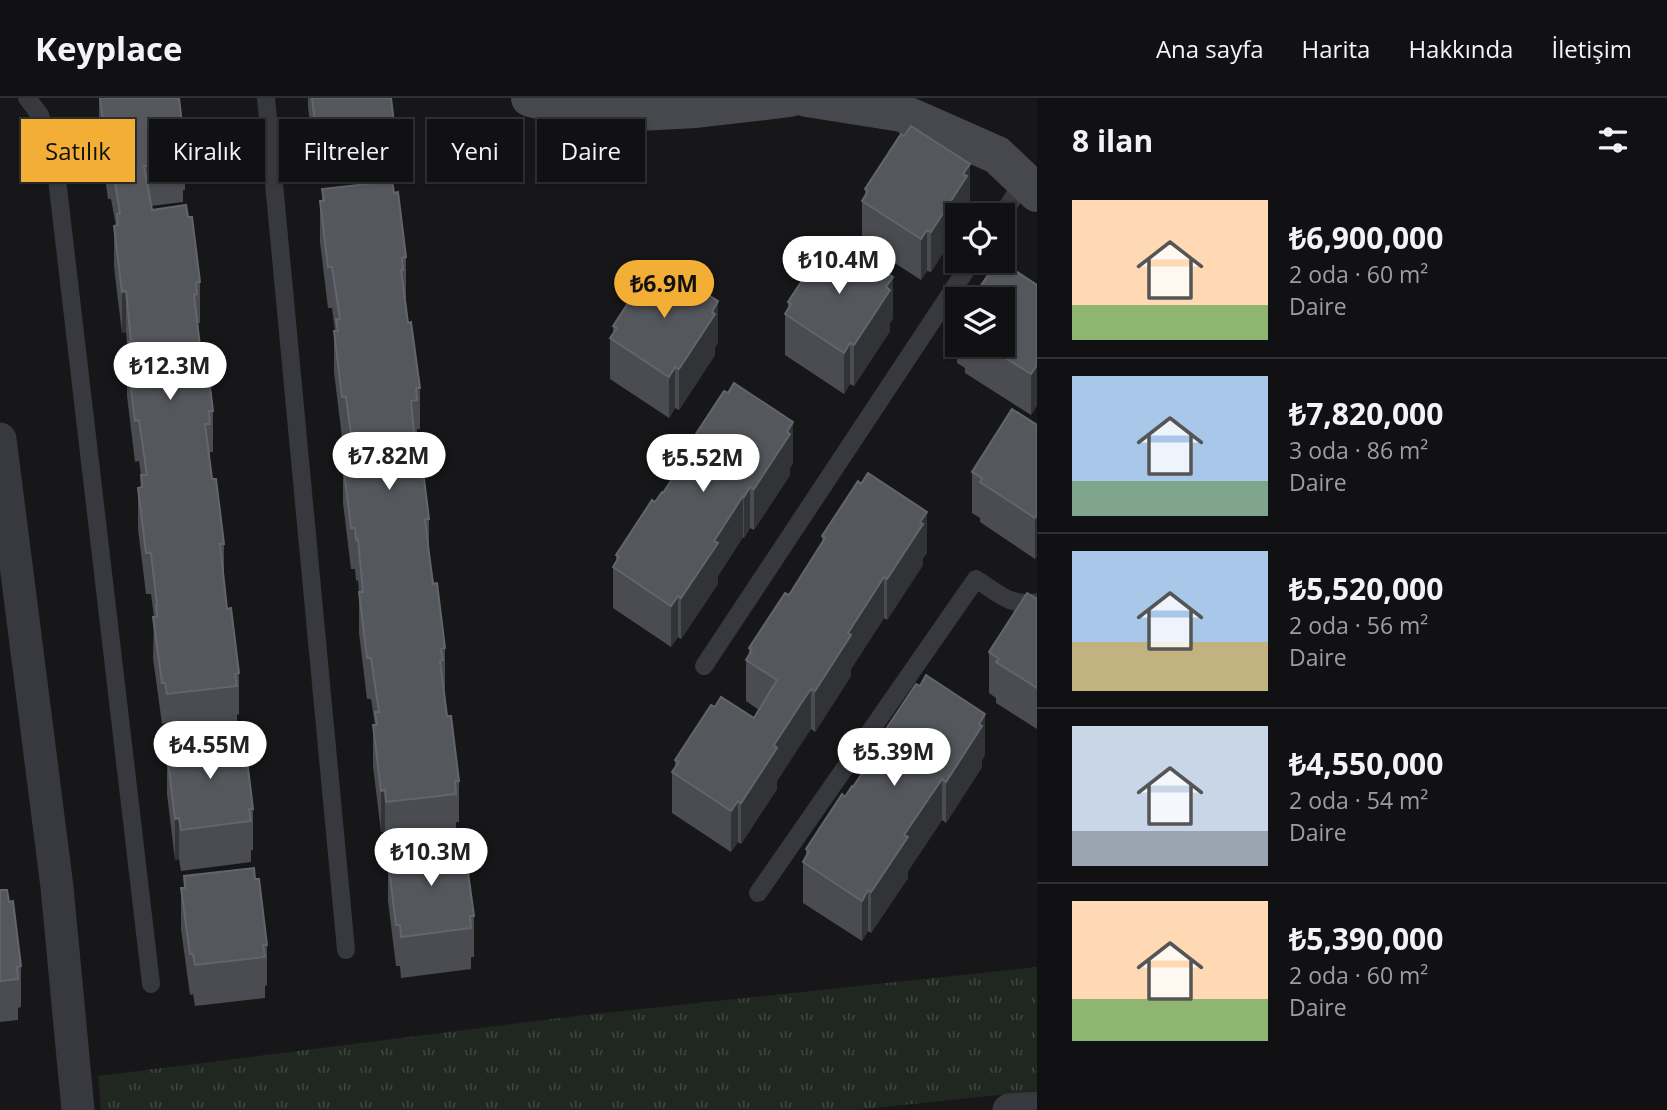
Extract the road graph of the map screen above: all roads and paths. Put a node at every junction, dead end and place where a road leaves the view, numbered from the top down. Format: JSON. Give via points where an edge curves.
{"nodes":[{"id":1,"x":27,"y":98,"type":"edge"},
{"id":2,"x":266,"y":98,"type":"edge"},
{"id":3,"x":530,"y":98,"type":"edge"},
{"id":4,"x":790,"y":98,"type":"edge"},
{"id":5,"x":807,"y":98,"type":"edge"},
{"id":6,"x":1031,"y":187,"type":"edge"},
{"id":7,"x":1014,"y":203,"type":"edge"},
{"id":8,"x":963,"y":273,"type":"edge"},
{"id":9,"x":0,"y":439,"type":"edge"},
{"id":10,"x":1037,"y":602,"type":"edge"},
{"id":11,"x":704,"y":666,"type":"dead end"},
{"id":12,"x":758,"y":893,"type":"dead end"},
{"id":13,"x":346,"y":950,"type":"dead end"},
{"id":14,"x":151,"y":984,"type":"dead end"},
{"id":15,"x":1037,"y":1108,"type":"edge"},
{"id":16,"x":78,"y":1110,"type":"edge"},
{"id":17,"x":1009,"y":1110,"type":"edge"}],
"edges":[{"from":1,"to":14,"type":"lane","via":[[40,115],[55,162]]},
{"from":2,"to":13,"type":"lane"},
{"from":3,"to":4,"type":"street","via":[[601,114]]},
{"from":5,"to":6,"type":"street","via":[[902,113],[997,155]]},
{"from":6,"to":7,"type":"lane"},
{"from":8,"to":11,"type":"lane"},
{"from":9,"to":16,"type":"street","via":[[55,876]]},
{"from":10,"to":12,"type":"lane","via":[[1012,603],[976,579]]},
{"from":15,"to":17,"type":"street"}]}
